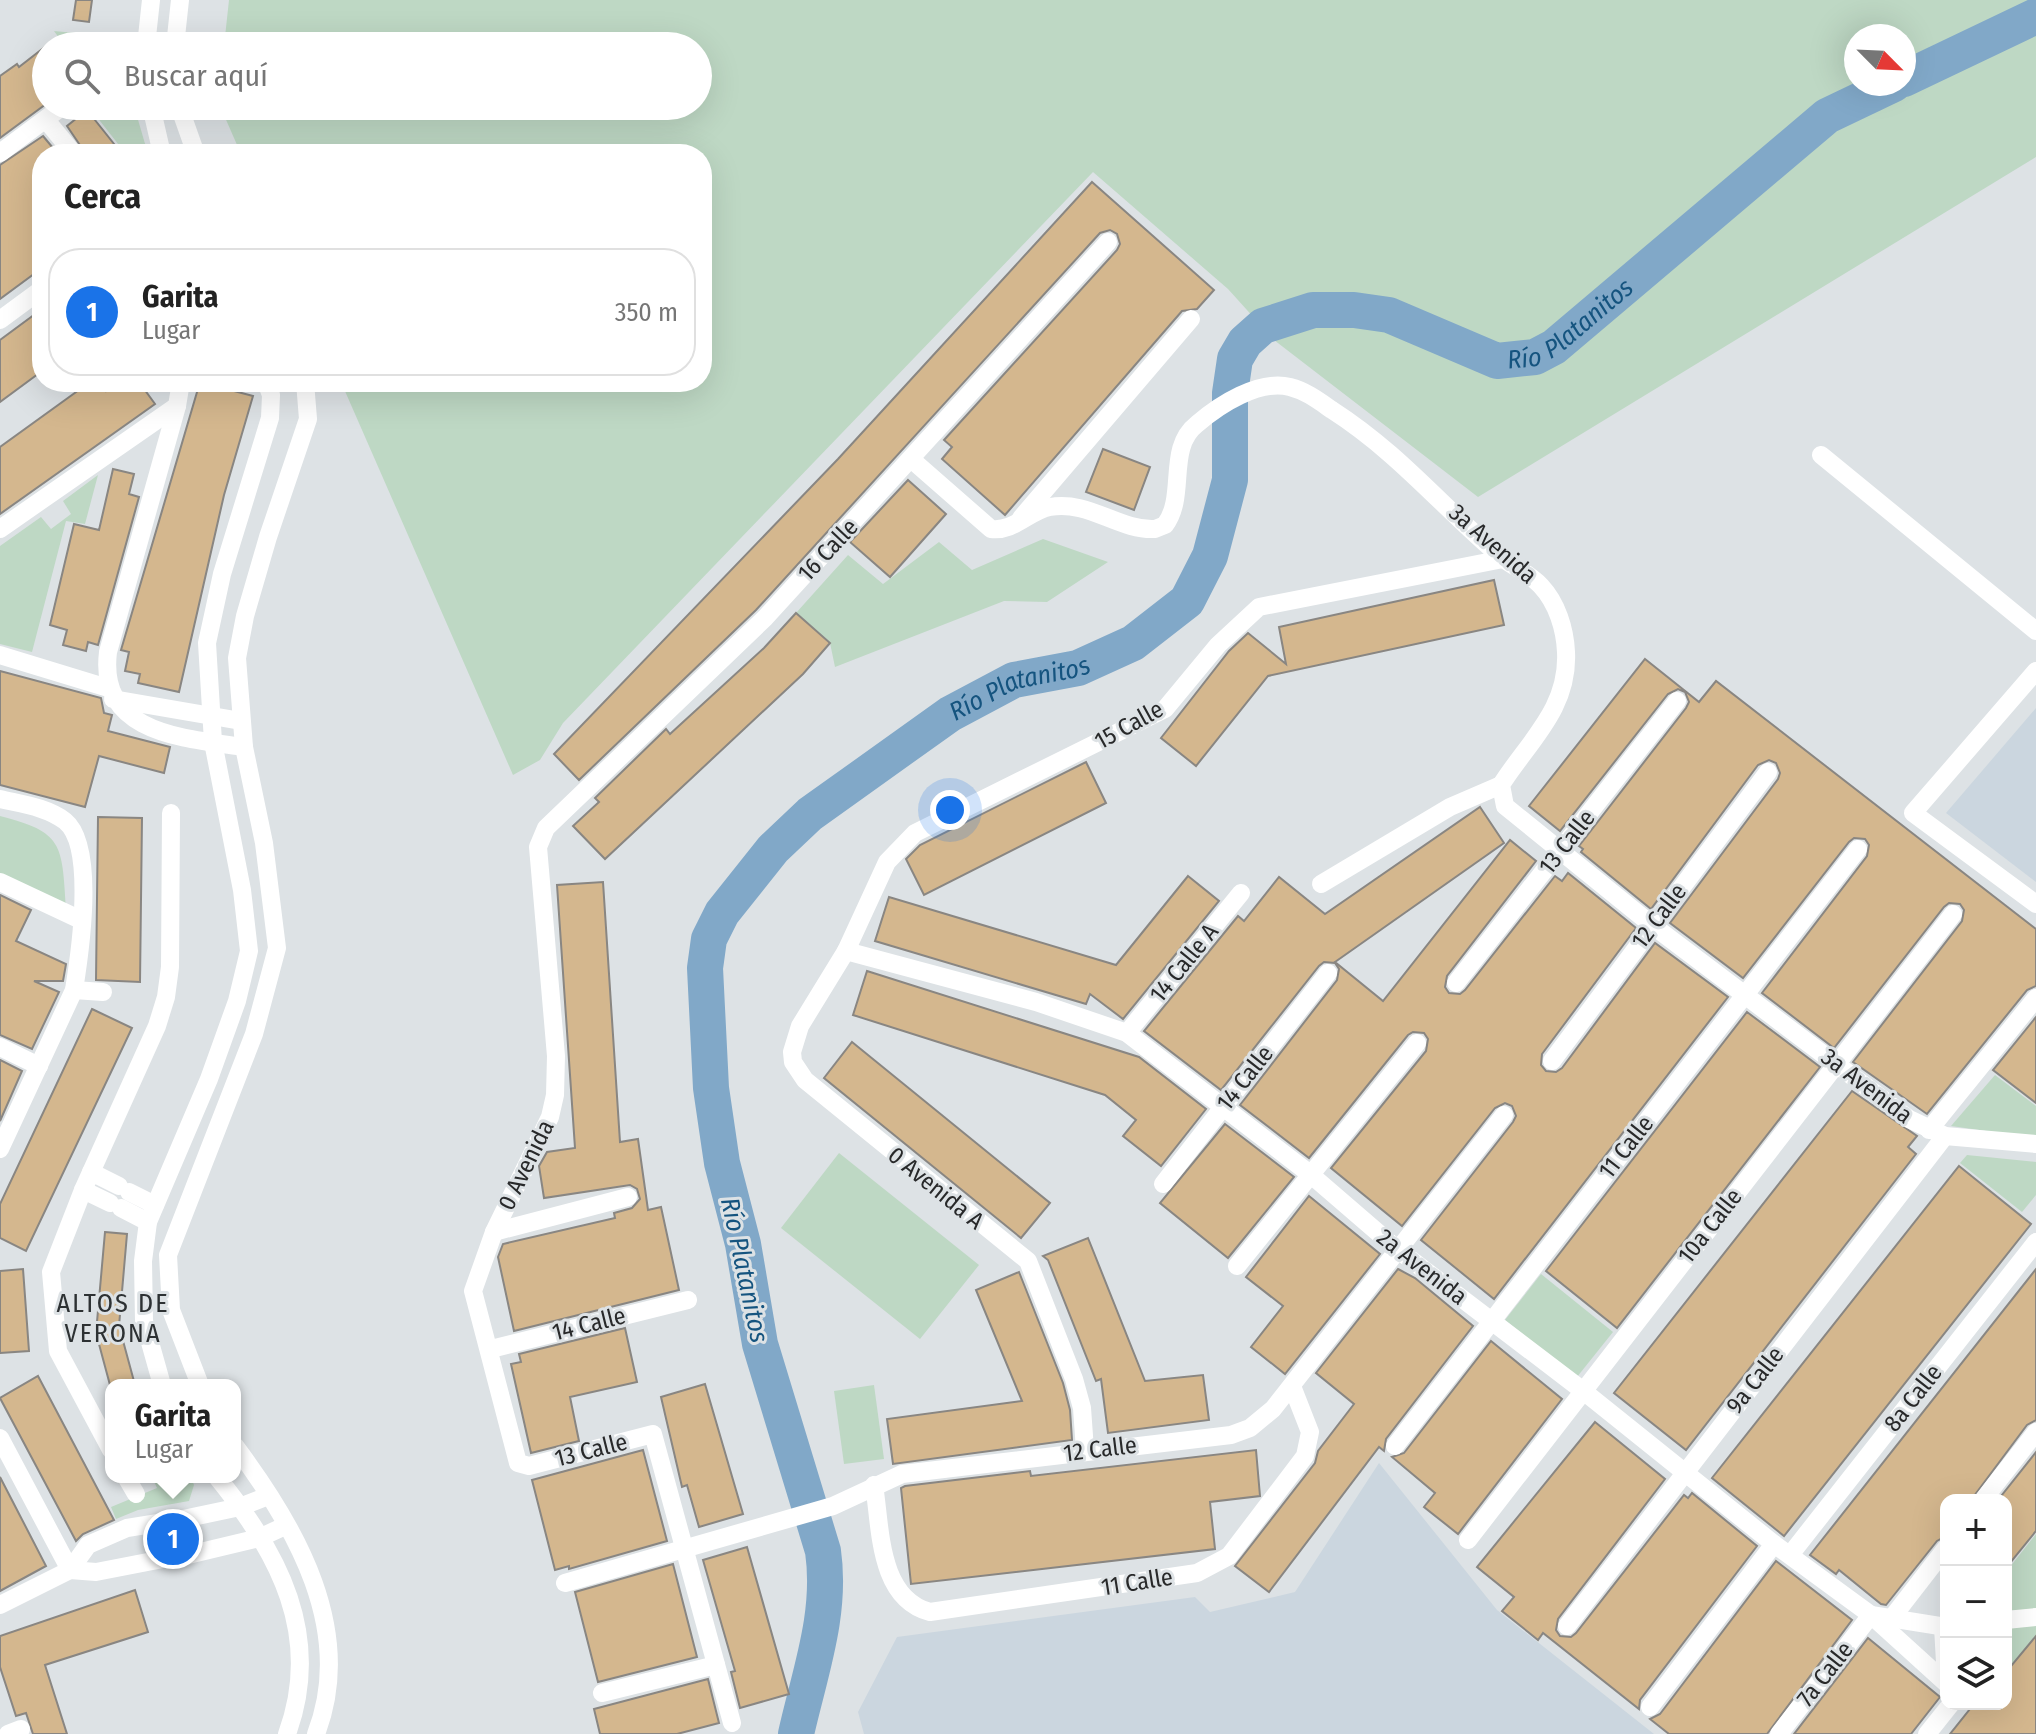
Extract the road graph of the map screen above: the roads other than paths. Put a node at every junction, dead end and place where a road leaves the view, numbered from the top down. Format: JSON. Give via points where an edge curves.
{"nodes":[{"id":1,"x":151,"y":0,"type":"edge"},
{"id":2,"x":180,"y":0,"type":"edge"},
{"id":3,"x":148,"y":32,"type":"edge"},
{"id":4,"x":177,"y":32,"type":"edge"},
{"id":5,"x":46,"y":120,"type":"joint"},
{"id":6,"x":154,"y":120,"type":"edge"},
{"id":7,"x":184,"y":120,"type":"edge"},
{"id":8,"x":66,"y":144,"type":"edge"},
{"id":9,"x":160,"y":144,"type":"edge"},
{"id":10,"x":192,"y":144,"type":"edge"},
{"id":11,"x":0,"y":153,"type":"edge"},
{"id":12,"x":1108,"y":242,"type":"dead end"},
{"id":13,"x":32,"y":296,"type":"edge"},
{"id":14,"x":1191,"y":319,"type":"dead end"},
{"id":15,"x":0,"y":320,"type":"edge"},
{"id":16,"x":179,"y":392,"type":"edge"},
{"id":17,"x":270,"y":392,"type":"edge"},
{"id":18,"x":306,"y":392,"type":"edge"},
{"id":19,"x":177,"y":406,"type":"junction"},
{"id":20,"x":1821,"y":455,"type":"dead end"},
{"id":21,"x":911,"y":459,"type":"junction"},
{"id":22,"x":1017,"y":523,"type":"junction"},
{"id":23,"x":0,"y":529,"type":"edge"},
{"id":24,"x":1503,"y":559,"type":"junction"},
{"id":25,"x":2036,"y":631,"type":"edge"},
{"id":26,"x":0,"y":655,"type":"edge"},
{"id":27,"x":2036,"y":671,"type":"edge"},
{"id":28,"x":111,"y":693,"type":"junction"},
{"id":29,"x":1677,"y":701,"type":"dead end"},
{"id":30,"x":210,"y":716,"type":"junction"},
{"id":31,"x":241,"y":721,"type":"junction"},
{"id":32,"x":213,"y":742,"type":"junction"},
{"id":33,"x":244,"y":747,"type":"junction"},
{"id":34,"x":1768,"y":772,"type":"dead end"},
{"id":35,"x":1501,"y":785,"type":"junction"},
{"id":36,"x":0,"y":799,"type":"edge"},
{"id":37,"x":171,"y":813,"type":"dead end"},
{"id":38,"x":538,"y":847,"type":"joint"},
{"id":39,"x":1858,"y":849,"type":"dead end"},
{"id":40,"x":1560,"y":852,"type":"junction"},
{"id":41,"x":0,"y":882,"type":"edge"},
{"id":42,"x":1321,"y":884,"type":"dead end"},
{"id":43,"x":1241,"y":893,"type":"dead end"},
{"id":44,"x":2036,"y":904,"type":"edge"},
{"id":45,"x":1953,"y":914,"type":"dead end"},
{"id":46,"x":81,"y":920,"type":"junction"},
{"id":47,"x":1652,"y":925,"type":"junction"},
{"id":48,"x":846,"y":951,"type":"junction"},
{"id":49,"x":1328,"y":973,"type":"dead end"},
{"id":50,"x":1456,"y":983,"type":"dead end"},
{"id":51,"x":74,"y":990,"type":"junction"},
{"id":52,"x":103,"y":992,"type":"dead end"},
{"id":53,"x":1745,"y":994,"type":"junction"},
{"id":54,"x":2036,"y":998,"type":"edge"},
{"id":55,"x":1127,"y":1033,"type":"junction"},
{"id":56,"x":1417,"y":1043,"type":"dead end"},
{"id":57,"x":0,"y":1047,"type":"edge"},
{"id":58,"x":1552,"y":1061,"type":"dead end"},
{"id":59,"x":1837,"y":1064,"type":"junction"},
{"id":60,"x":39,"y":1066,"type":"junction"},
{"id":61,"x":1222,"y":1107,"type":"junction"},
{"id":62,"x":1504,"y":1115,"type":"dead end"},
{"id":63,"x":1937,"y":1133,"type":"junction"},
{"id":64,"x":2036,"y":1144,"type":"edge"},
{"id":65,"x":0,"y":1149,"type":"edge"},
{"id":66,"x":91,"y":1172,"type":"junction"},
{"id":67,"x":1310,"y":1174,"type":"junction"},
{"id":68,"x":1163,"y":1184,"type":"dead end"},
{"id":69,"x":83,"y":1190,"type":"junction"},
{"id":70,"x":120,"y":1197,"type":"junction"},
{"id":71,"x":628,"y":1197,"type":"dead end"},
{"id":72,"x":152,"y":1213,"type":"junction"},
{"id":73,"x":180,"y":1219,"type":"junction"},
{"id":74,"x":494,"y":1232,"type":"junction"},
{"id":75,"x":2036,"y":1242,"type":"edge"},
{"id":76,"x":1397,"y":1249,"type":"junction"},
{"id":77,"x":1237,"y":1266,"type":"dead end"},
{"id":78,"x":688,"y":1300,"type":"dead end"},
{"id":79,"x":1491,"y":1322,"type":"junction"},
{"id":80,"x":491,"y":1349,"type":"junction"},
{"id":81,"x":160,"y":1379,"type":"edge"},
{"id":82,"x":197,"y":1379,"type":"edge"},
{"id":83,"x":1292,"y":1386,"type":"junction"},
{"id":84,"x":1582,"y":1390,"type":"junction"},
{"id":85,"x":2036,"y":1432,"type":"edge"},
{"id":86,"x":0,"y":1438,"type":"edge"},
{"id":87,"x":105,"y":1439,"type":"edge"},
{"id":88,"x":1395,"y":1446,"type":"dead end"},
{"id":89,"x":1085,"y":1450,"type":"junction"},
{"id":90,"x":241,"y":1455,"type":"edge"},
{"id":91,"x":529,"y":1466,"type":"joint"},
{"id":92,"x":1684,"y":1470,"type":"junction"},
{"id":93,"x":130,"y":1483,"type":"edge"},
{"id":94,"x":222,"y":1483,"type":"edge"},
{"id":95,"x":874,"y":1485,"type":"junction"},
{"id":96,"x":136,"y":1494,"type":"dead end"},
{"id":97,"x":1988,"y":1494,"type":"edge"},
{"id":98,"x":268,"y":1496,"type":"junction"},
{"id":99,"x":240,"y":1507,"type":"junction"},
{"id":100,"x":183,"y":1519,"type":"dead end"},
{"id":101,"x":158,"y":1523,"type":"dead end"},
{"id":102,"x":285,"y":1526,"type":"junction"},
{"id":103,"x":259,"y":1538,"type":"junction"},
{"id":104,"x":1468,"y":1540,"type":"dead end"},
{"id":105,"x":1774,"y":1544,"type":"junction"},
{"id":106,"x":687,"y":1551,"type":"junction"},
{"id":107,"x":188,"y":1555,"type":"dead end"},
{"id":108,"x":1790,"y":1555,"type":"junction"},
{"id":109,"x":1940,"y":1556,"type":"edge"},
{"id":110,"x":163,"y":1559,"type":"dead end"},
{"id":111,"x":70,"y":1570,"type":"junction"},
{"id":112,"x":565,"y":1583,"type":"dead end"},
{"id":113,"x":0,"y":1605,"type":"edge"},
{"id":114,"x":1871,"y":1615,"type":"junction"},
{"id":115,"x":2036,"y":1617,"type":"edge"},
{"id":116,"x":1891,"y":1619,"type":"junction"},
{"id":117,"x":2012,"y":1619,"type":"edge"},
{"id":118,"x":1567,"y":1626,"type":"dead end"},
{"id":119,"x":1940,"y":1626,"type":"edge"},
{"id":120,"x":716,"y":1665,"type":"junction"},
{"id":121,"x":1940,"y":1677,"type":"edge"},
{"id":122,"x":602,"y":1693,"type":"dead end"},
{"id":123,"x":1650,"y":1707,"type":"dead end"},
{"id":124,"x":1946,"y":1710,"type":"edge"},
{"id":125,"x":732,"y":1723,"type":"dead end"},
{"id":126,"x":287,"y":1734,"type":"edge"},
{"id":127,"x":316,"y":1734,"type":"edge"},
{"id":128,"x":1779,"y":1734,"type":"edge"},
{"id":129,"x":1927,"y":1734,"type":"edge"}],
"edges":[{"from":1,"to":3,"type":"street"},
{"from":2,"to":4,"type":"street"},
{"from":5,"to":8,"type":"street"},
{"from":5,"to":11,"type":"street"},
{"from":6,"to":9,"type":"street"},
{"from":7,"to":10,"type":"street"},
{"from":12,"to":21,"type":"street","name":"16 Calle"},
{"from":13,"to":15,"type":"street"},
{"from":14,"to":22,"type":"street"},
{"from":16,"to":19,"type":"street"},
{"from":17,"to":30,"type":"street","via":[[270,418],[222,574],[207,643]]},
{"from":18,"to":31,"type":"street","via":[[308,419],[239,640]]},
{"from":19,"to":23,"type":"street"},
{"from":19,"to":28,"type":"street","via":[[108,652]]},
{"from":20,"to":25,"type":"street"},
{"from":21,"to":22,"type":"street","name":"3a Avenida","via":[[988,527],[998,530]]},
{"from":21,"to":38,"type":"street","name":"16 Calle","via":[[765,618],[546,828]]},
{"from":22,"to":24,"type":"street","name":"3a Avenida","via":[[1050,507],[1069,506],[1144,529],[1165,525],[1174,506],[1189,430],[1243,395],[1272,386],[1306,393],[1350,422],[1413,472]]},
{"from":24,"to":35,"type":"street","name":"3a Avenida","via":[[1541,586],[1555,607],[1566,652],[1558,701]]},
{"from":24,"to":48,"type":"street","name":"15 Calle","via":[[1259,607],[1218,645],[1165,709],[904,841],[887,862]]},
{"from":26,"to":28,"type":"street"},
{"from":27,"to":44,"type":"street","via":[[1913,813]]},
{"from":28,"to":30,"type":"street"},
{"from":28,"to":32,"type":"street","via":[[146,726]]},
{"from":29,"to":40,"type":"street","name":"13 Calle"},
{"from":30,"to":31,"type":"street"},
{"from":30,"to":32,"type":"street"},
{"from":31,"to":33,"type":"street"},
{"from":32,"to":33,"type":"street"},
{"from":32,"to":72,"type":"street","via":[[249,951],[220,1051]]},
{"from":33,"to":73,"type":"street","via":[[264,843],[277,948],[254,1034]]},
{"from":34,"to":47,"type":"street","name":"12 Calle"},
{"from":35,"to":40,"type":"street","name":"3a Avenida","via":[[1505,806]]},
{"from":35,"to":42,"type":"street","via":[[1450,807]]},
{"from":36,"to":46,"type":"street","via":[[48,812],[72,828],[82,858]]},
{"from":37,"to":66,"type":"street","via":[[166,997]]},
{"from":38,"to":74,"type":"street","name":"0 Avenida","via":[[555,1095],[550,1117]]},
{"from":39,"to":53,"type":"street","name":"11 Calle"},
{"from":40,"to":47,"type":"street","name":"3a Avenida"},
{"from":40,"to":50,"type":"street","name":"13 Calle"},
{"from":41,"to":46,"type":"street"},
{"from":43,"to":55,"type":"street","name":"14 Calle A"},
{"from":45,"to":59,"type":"street","name":"10a Calle"},
{"from":46,"to":51,"type":"street"},
{"from":47,"to":53,"type":"street","name":"3a Avenida"},
{"from":47,"to":58,"type":"street","name":"12 Calle"},
{"from":48,"to":55,"type":"street","name":"2a Avenida","via":[[1036,1002]]},
{"from":48,"to":89,"type":"street","name":"0 Avenida A","via":[[800,1026],[793,1062],[826,1099],[1028,1261],[1074,1379]]},
{"from":49,"to":61,"type":"street","name":"14 Calle"},
{"from":51,"to":52,"type":"street"},
{"from":51,"to":60,"type":"street"},
{"from":53,"to":59,"type":"street","name":"3a Avenida"},
{"from":53,"to":79,"type":"street","name":"11 Calle"},
{"from":54,"to":63,"type":"street","name":"9a Calle"},
{"from":55,"to":61,"type":"street","name":"2a Avenida"},
{"from":56,"to":67,"type":"street"},
{"from":57,"to":60,"type":"street"},
{"from":59,"to":63,"type":"street","name":"3a Avenida","via":[[1909,1119]]},
{"from":59,"to":84,"type":"street","name":"10a Calle"},
{"from":60,"to":65,"type":"street"},
{"from":61,"to":67,"type":"street","name":"2a Avenida"},
{"from":61,"to":68,"type":"street","name":"14 Calle"},
{"from":62,"to":76,"type":"street","name":"12 Calle"},
{"from":63,"to":64,"type":"street","name":"3a Avenida"},
{"from":63,"to":92,"type":"street","name":"9a Calle"},
{"from":66,"to":69,"type":"street"},
{"from":66,"to":70,"type":"street"},
{"from":67,"to":76,"type":"street","name":"2a Avenida"},
{"from":67,"to":77,"type":"street"},
{"from":69,"to":70,"type":"street"},
{"from":69,"to":87,"type":"street","via":[[52,1264],[56,1335],[61,1361]]},
{"from":70,"to":72,"type":"street"},
{"from":71,"to":74,"type":"street"},
{"from":72,"to":73,"type":"street"},
{"from":72,"to":81,"type":"street","via":[[143,1261],[144,1321]]},
{"from":73,"to":82,"type":"street","via":[[168,1255],[168,1287],[180,1340]]},
{"from":74,"to":80,"type":"street","name":"0 Avenida","via":[[473,1291]]},
{"from":75,"to":108,"type":"street","name":"8a Calle"},
{"from":76,"to":79,"type":"street","name":"2a Avenida"},
{"from":76,"to":83,"type":"street","name":"12 Calle"},
{"from":78,"to":80,"type":"street","name":"14 Calle"},
{"from":79,"to":84,"type":"street","name":"2a Avenida"},
{"from":79,"to":88,"type":"street","name":"11 Calle"},
{"from":80,"to":91,"type":"street","name":"0 Avenida","via":[[518,1463]]},
{"from":83,"to":89,"type":"street","name":"12 Calle","via":[[1261,1419],[1238,1433]]},
{"from":83,"to":95,"type":"street","name":"11 Calle","via":[[1310,1432],[1309,1448],[1239,1545],[1221,1562],[1197,1573],[923,1611],[891,1581]]},
{"from":84,"to":92,"type":"street","name":"2a Avenida"},
{"from":84,"to":104,"type":"street","name":"10a Calle"},
{"from":85,"to":97,"type":"street"},
{"from":86,"to":111,"type":"street"},
{"from":89,"to":95,"type":"street","name":"12 Calle","via":[[902,1474]]},
{"from":90,"to":98,"type":"street"},
{"from":91,"to":106,"type":"street","name":"13 Calle","via":[[653,1434]]},
{"from":92,"to":105,"type":"street","name":"2a Avenida"},
{"from":92,"to":118,"type":"street","name":"9a Calle"},
{"from":93,"to":96,"type":"street"},
{"from":94,"to":99,"type":"street"},
{"from":95,"to":106,"type":"street","name":"12 Calle","via":[[833,1506]]},
{"from":98,"to":99,"type":"street"},
{"from":98,"to":102,"type":"street"},
{"from":99,"to":100,"type":"street"},
{"from":99,"to":103,"type":"street"},
{"from":101,"to":111,"type":"street","via":[[127,1528],[88,1545]]},
{"from":102,"to":103,"type":"street"},
{"from":102,"to":127,"type":"street","via":[[312,1576],[329,1636],[330,1674]]},
{"from":103,"to":107,"type":"street"},
{"from":103,"to":126,"type":"street","via":[[286,1588],[301,1647],[301,1683]]},
{"from":105,"to":108,"type":"street","name":"2a Avenida"},
{"from":105,"to":123,"type":"street"},
{"from":106,"to":112,"type":"street","name":"12 Calle"},
{"from":106,"to":120,"type":"street"},
{"from":108,"to":114,"type":"street","name":"2a Avenida"},
{"from":109,"to":116,"type":"street"},
{"from":110,"to":111,"type":"street","via":[[96,1572]]},
{"from":111,"to":113,"type":"street"},
{"from":114,"to":116,"type":"street"},
{"from":114,"to":121,"type":"street","name":"2a Avenida"},
{"from":114,"to":128,"type":"street","name":"7a Calle"},
{"from":115,"to":117,"type":"street"},
{"from":116,"to":119,"type":"street"},
{"from":120,"to":122,"type":"street"},
{"from":120,"to":125,"type":"street"},
{"from":124,"to":129,"type":"street"}]}
